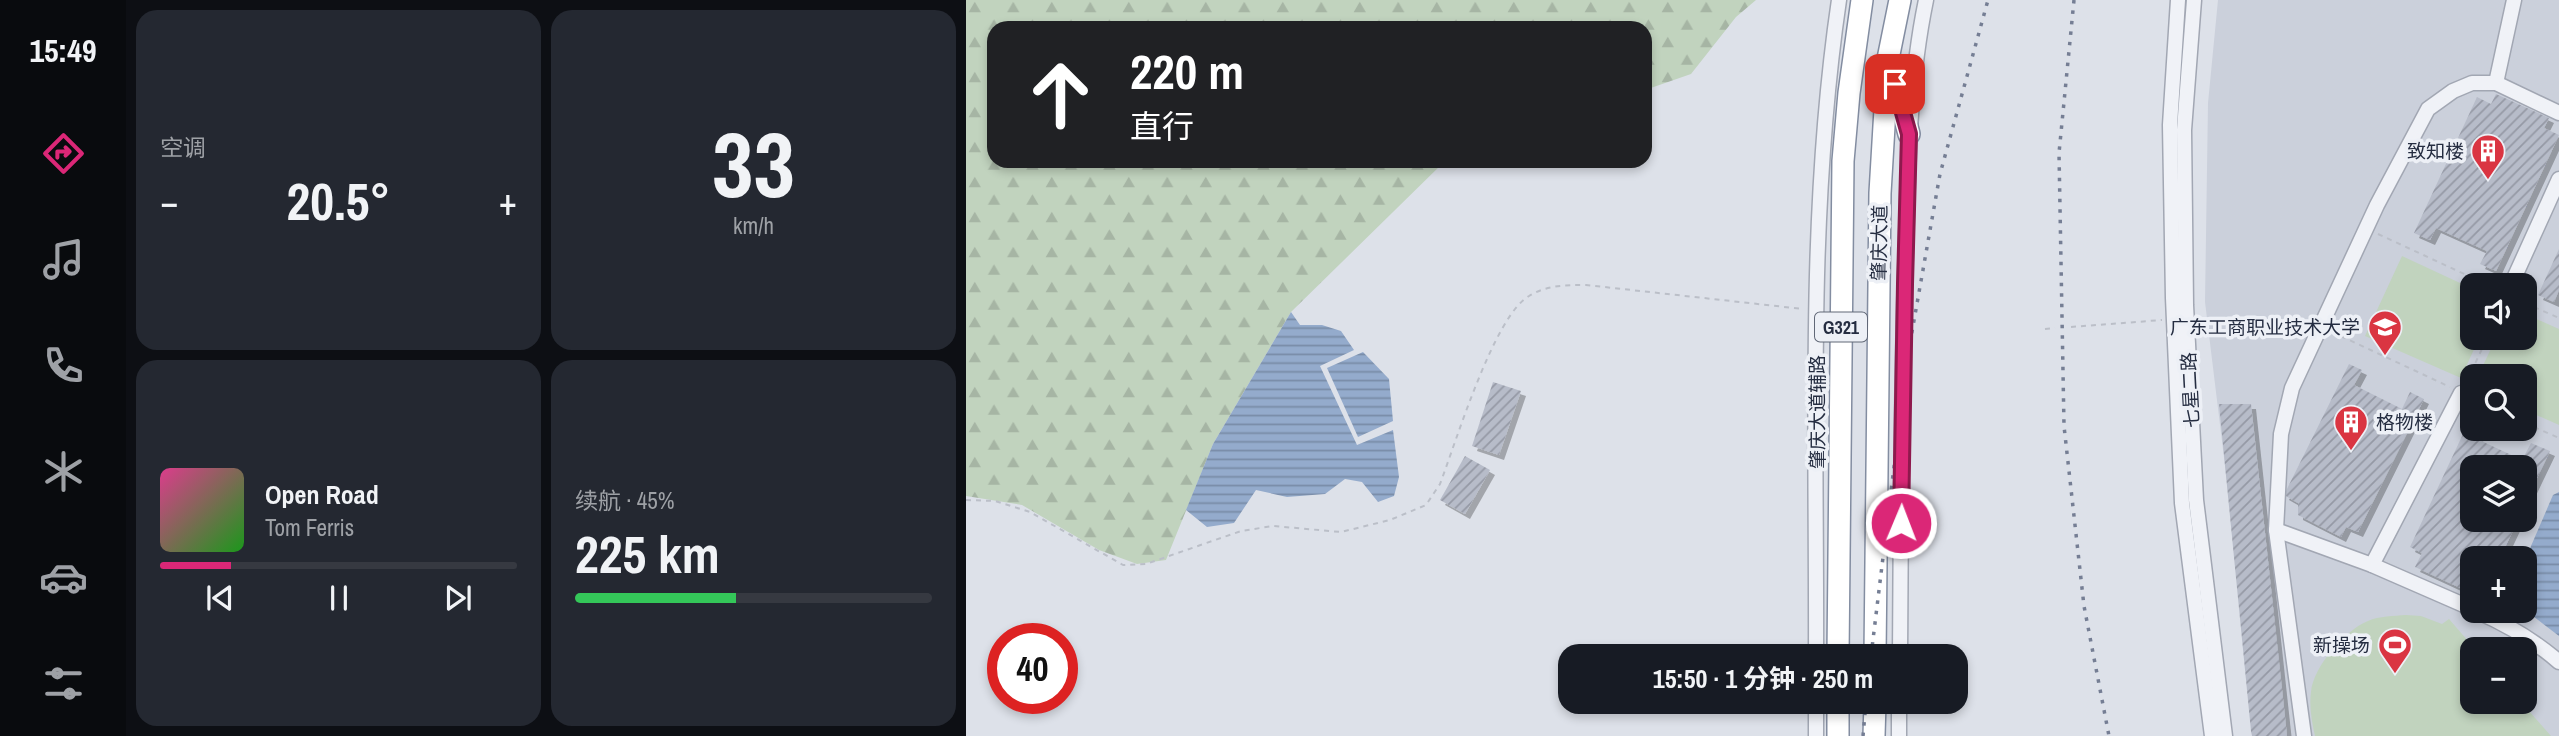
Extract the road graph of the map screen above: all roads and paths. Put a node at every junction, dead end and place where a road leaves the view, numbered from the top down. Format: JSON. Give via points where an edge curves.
{"nodes":[{"id":1,"x":1839,"y":0,"type":"edge"},
{"id":2,"x":1862,"y":0,"type":"edge"},
{"id":3,"x":1900,"y":0,"type":"edge"},
{"id":4,"x":1926,"y":0,"type":"edge"},
{"id":5,"x":2178,"y":0,"type":"edge"},
{"id":6,"x":2194,"y":0,"type":"edge"},
{"id":7,"x":2514,"y":0,"type":"edge"},
{"id":8,"x":1888,"y":59,"type":"junction"},
{"id":9,"x":2496,"y":83,"type":"junction"},
{"id":10,"x":2559,"y":113,"type":"edge"},
{"id":11,"x":1909,"y":134,"type":"junction"},
{"id":12,"x":2559,"y":179,"type":"edge"},
{"id":13,"x":2368,"y":229,"type":"junction"},
{"id":14,"x":2462,"y":273,"type":"edge"},
{"id":15,"x":2516,"y":273,"type":"edge"},
{"id":16,"x":2537,"y":308,"type":"edge"},
{"id":17,"x":1817,"y":310,"type":"junction"},
{"id":18,"x":2559,"y":318,"type":"edge"},
{"id":19,"x":2174,"y":319,"type":"junction"},
{"id":20,"x":2071,"y":327,"type":"dead end"},
{"id":21,"x":2321,"y":327,"type":"junction"},
{"id":22,"x":2055,"y":328,"type":"dead end"},
{"id":23,"x":2045,"y":329,"type":"dead end"},
{"id":24,"x":2460,"y":393,"type":"edge"},
{"id":25,"x":2460,"y":395,"type":"edge"},
{"id":26,"x":2537,"y":428,"type":"edge"},
{"id":27,"x":2559,"y":438,"type":"edge"},
{"id":28,"x":966,"y":500,"type":"edge"},
{"id":29,"x":2276,"y":530,"type":"junction"},
{"id":30,"x":2372,"y":565,"type":"junction"},
{"id":31,"x":2460,"y":604,"type":"edge"},
{"id":32,"x":2503,"y":623,"type":"edge"},
{"id":33,"x":1816,"y":644,"type":"edge"},
{"id":34,"x":1839,"y":644,"type":"edge"},
{"id":35,"x":1875,"y":644,"type":"edge"},
{"id":36,"x":1899,"y":644,"type":"edge"},
{"id":37,"x":2559,"y":662,"type":"edge"},
{"id":38,"x":1816,"y":714,"type":"edge"},
{"id":39,"x":1838,"y":714,"type":"edge"},
{"id":40,"x":1875,"y":714,"type":"edge"},
{"id":41,"x":1899,"y":714,"type":"edge"},
{"id":42,"x":1816,"y":736,"type":"edge"},
{"id":43,"x":1838,"y":736,"type":"edge"},
{"id":44,"x":1874,"y":736,"type":"edge"},
{"id":45,"x":1899,"y":736,"type":"edge"},
{"id":46,"x":2212,"y":736,"type":"edge"},
{"id":47,"x":2225,"y":736,"type":"edge"},
{"id":48,"x":2304,"y":736,"type":"edge"}],
"edges":[{"from":1,"to":17,"type":"street","name":"肇庆大道辅路","via":[[1822,139]]},
{"from":2,"to":34,"type":"highway","name":"肇庆大道","number":"G321","via":[[1843,161]]},
{"from":3,"to":8,"type":"highway","name":"肇庆大道","number":"G321"},
{"from":4,"to":11,"type":"street"},
{"from":5,"to":19,"type":"street","name":"七星二路","via":[[2170,125]]},
{"from":6,"to":47,"type":"street","name":"七星二路","via":[[2184,130],[2186,305],[2196,500]]},
{"from":7,"to":9,"type":"street"},
{"from":8,"to":11,"type":"highway"},
{"from":8,"to":35,"type":"highway","name":"肇庆大道","number":"G321","via":[[1880,192]]},
{"from":9,"to":10,"type":"street"},
{"from":9,"to":13,"type":"street","via":[[2472,83],[2453,90],[2428,109]]},
{"from":11,"to":36,"type":"street"},
{"from":12,"to":15,"type":"street"},
{"from":13,"to":14,"type":"path"},
{"from":13,"to":21,"type":"street"},
{"from":16,"to":18,"type":"path"},
{"from":17,"to":28,"type":"path","via":[[1586,285],[1552,286],[1527,297],[1495,340],[1440,484],[1426,505],[1341,532],[1273,526],[1241,531],[1146,564],[1122,565],[1030,512],[995,501]]},
{"from":17,"to":33,"type":"street","name":"肇庆大道辅路"},
{"from":19,"to":20,"type":"path"},
{"from":19,"to":46,"type":"street","name":"七星二路","via":[[2182,503]]},
{"from":21,"to":24,"type":"path"},
{"from":21,"to":29,"type":"street","via":[[2286,410]]},
{"from":22,"to":23,"type":"path"},
{"from":25,"to":30,"type":"street"},
{"from":26,"to":27,"type":"path"},
{"from":29,"to":30,"type":"street"},
{"from":29,"to":48,"type":"street"},
{"from":30,"to":31,"type":"street"},
{"from":32,"to":37,"type":"street"},
{"from":38,"to":42,"type":"street"},
{"from":39,"to":43,"type":"highway"},
{"from":40,"to":44,"type":"highway"},
{"from":41,"to":45,"type":"street"}]}
